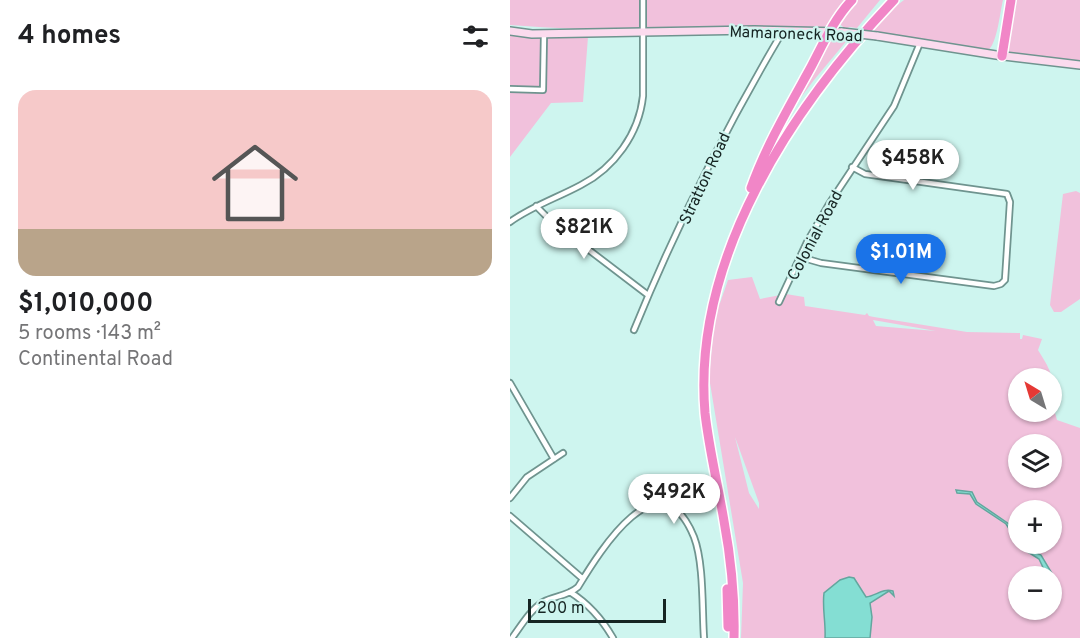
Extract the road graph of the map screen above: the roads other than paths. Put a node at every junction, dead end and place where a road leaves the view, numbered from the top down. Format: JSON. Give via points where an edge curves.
{"nodes":[{"id":1,"x":643,"y":0,"type":"edge"},
{"id":2,"x":852,"y":0,"type":"edge"},
{"id":3,"x":896,"y":0,"type":"edge"},
{"id":4,"x":1006,"y":0,"type":"edge"},
{"id":5,"x":1011,"y":0,"type":"edge"},
{"id":6,"x":885,"y":5,"type":"edge"},
{"id":7,"x":510,"y":31,"type":"edge"},
{"id":8,"x":783,"y":31,"type":"junction"},
{"id":9,"x":830,"y":31,"type":"junction"},
{"id":10,"x":644,"y":33,"type":"junction"},
{"id":11,"x":544,"y":34,"type":"junction"},
{"id":12,"x":920,"y":43,"type":"junction"},
{"id":13,"x":999,"y":56,"type":"junction"},
{"id":14,"x":1080,"y":65,"type":"edge"},
{"id":15,"x":510,"y":89,"type":"edge"},
{"id":16,"x":852,"y":167,"type":"junction"},
{"id":17,"x":751,"y":188,"type":"junction"},
{"id":18,"x":536,"y":206,"type":"junction"},
{"id":19,"x":510,"y":222,"type":"edge"},
{"id":20,"x":800,"y":257,"type":"junction"},
{"id":21,"x":648,"y":295,"type":"junction"},
{"id":22,"x":779,"y":302,"type":"dead end"},
{"id":23,"x":634,"y":330,"type":"dead end"},
{"id":24,"x":510,"y":382,"type":"edge"},
{"id":25,"x":564,"y":453,"type":"dead end"},
{"id":26,"x":554,"y":459,"type":"junction"},
{"id":27,"x":510,"y":498,"type":"edge"},
{"id":28,"x":510,"y":516,"type":"edge"},
{"id":29,"x":583,"y":579,"type":"junction"},
{"id":30,"x":570,"y":592,"type":"junction"},
{"id":31,"x":512,"y":638,"type":"edge"},
{"id":32,"x":613,"y":638,"type":"edge"},
{"id":33,"x":704,"y":638,"type":"edge"},
{"id":34,"x":728,"y":638,"type":"edge"},
{"id":35,"x":735,"y":638,"type":"edge"}],
"edges":[{"from":1,"to":10,"type":"street"},
{"from":2,"to":9,"type":"highway"},
{"from":3,"to":6,"type":"highway"},
{"from":4,"to":13,"type":"highway"},
{"from":5,"to":13,"type":"highway"},
{"from":6,"to":17,"type":"highway","via":[[813,87]]},
{"from":6,"to":35,"type":"highway","via":[[822,84],[776,154],[740,224],[716,295],[706,344],[705,412],[728,539]]},
{"from":7,"to":11,"type":"street","name":"Mamaroneck Road"},
{"from":8,"to":9,"type":"street","name":"Mamaroneck Road"},
{"from":8,"to":10,"type":"street","name":"Mamaroneck Road"},
{"from":8,"to":21,"type":"street","name":"Stratton Road","via":[[735,114]]},
{"from":9,"to":12,"type":"street","name":"Mamaroneck Road","bridge":true},
{"from":9,"to":17,"type":"highway","via":[[761,159]]},
{"from":10,"to":11,"type":"street","name":"Mamaroneck Road"},
{"from":10,"to":18,"type":"street","via":[[641,109],[636,128],[617,156],[596,175]]},
{"from":11,"to":15,"type":"street","via":[[543,90]]},
{"from":12,"to":13,"type":"street","name":"Mamaroneck Road"},
{"from":12,"to":16,"type":"street","name":"Colonial Road","via":[[894,106]]},
{"from":13,"to":14,"type":"street","name":"Mamaroneck Road"},
{"from":16,"to":20,"type":"street","name":"Colonial Road"},
{"from":16,"to":20,"type":"street","via":[[865,174],[1007,194],[1010,198],[1006,277],[994,286],[821,264]]},
{"from":17,"to":34,"type":"highway","via":[[715,276],[699,359],[699,411],[723,553]]},
{"from":18,"to":19,"type":"street"},
{"from":18,"to":21,"type":"street"},
{"from":20,"to":22,"type":"street","name":"Colonial Road"},
{"from":21,"to":23,"type":"street","name":"Stratton Road"},
{"from":24,"to":26,"type":"street"},
{"from":25,"to":26,"type":"street"},
{"from":26,"to":27,"type":"street","via":[[527,477]]},
{"from":28,"to":29,"type":"street"},
{"from":29,"to":30,"type":"street"},
{"from":29,"to":33,"type":"street","via":[[609,539],[633,515],[649,506],[670,506],[694,537]]},
{"from":30,"to":31,"type":"street","via":[[543,602]]},
{"from":30,"to":32,"type":"street","via":[[587,604]]}]}
